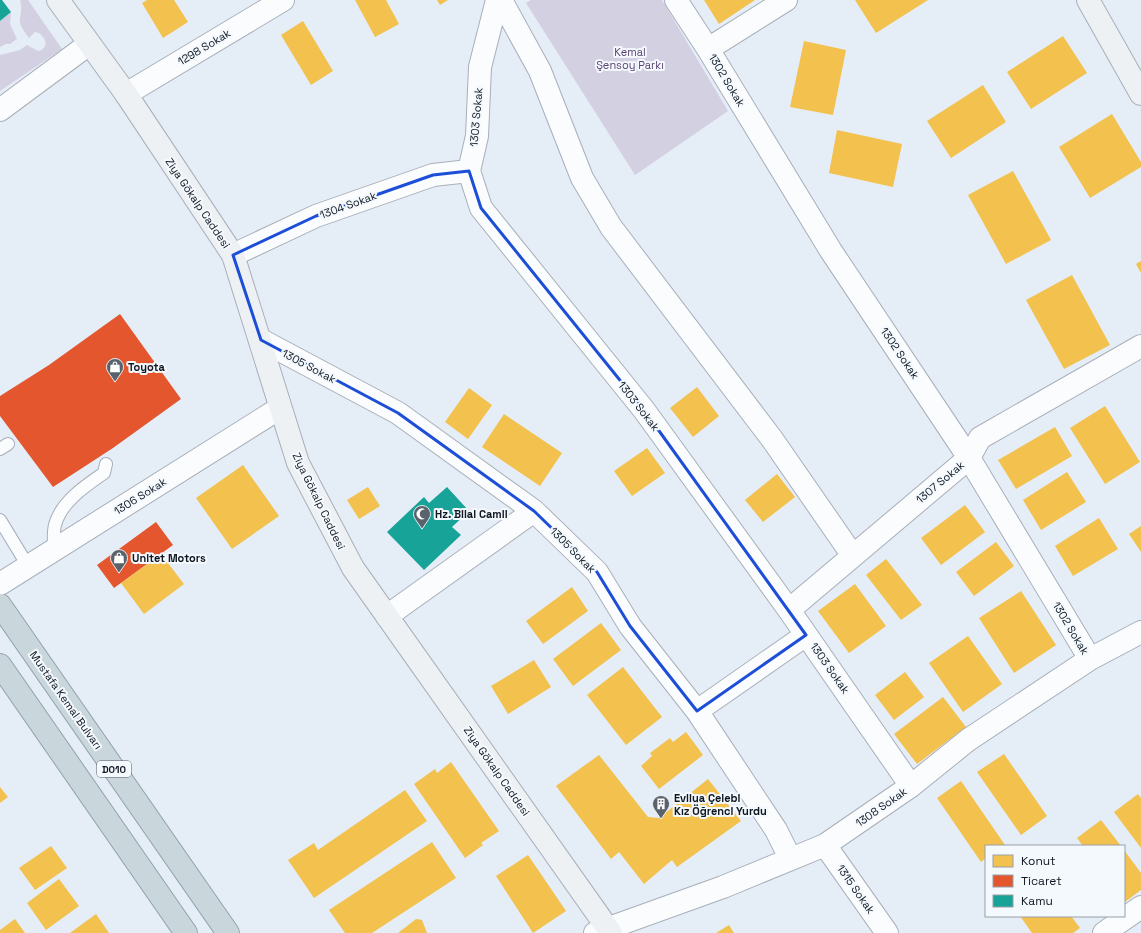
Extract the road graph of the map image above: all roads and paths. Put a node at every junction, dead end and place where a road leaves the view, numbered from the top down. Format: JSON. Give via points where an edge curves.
{"nodes":[{"id":1,"x":58,"y":0,"type":"edge"},
{"id":2,"x":284,"y":0,"type":"edge"},
{"id":3,"x":498,"y":0,"type":"edge"},
{"id":4,"x":501,"y":0,"type":"edge"},
{"id":5,"x":676,"y":0,"type":"edge"},
{"id":6,"x":786,"y":0,"type":"edge"},
{"id":7,"x":1088,"y":0,"type":"edge"},
{"id":8,"x":89,"y":44,"type":"junction"},
{"id":9,"x":708,"y":49,"type":"junction"},
{"id":10,"x":126,"y":94,"type":"junction"},
{"id":11,"x":1141,"y":94,"type":"edge"},
{"id":12,"x":0,"y":110,"type":"edge"},
{"id":13,"x":469,"y":171,"type":"junction"},
{"id":14,"x":233,"y":255,"type":"junction"},
{"id":15,"x":261,"y":340,"type":"junction"},
{"id":16,"x":1141,"y":346,"type":"edge"},
{"id":17,"x":280,"y":408,"type":"junction"},
{"id":18,"x":969,"y":458,"type":"junction"},
{"id":19,"x":106,"y":464,"type":"dead end"},
{"id":20,"x":534,"y":511,"type":"junction"},
{"id":21,"x":0,"y":520,"type":"edge"},
{"id":22,"x":54,"y":550,"type":"junction"},
{"id":23,"x":853,"y":556,"type":"junction"},
{"id":24,"x":28,"y":566,"type":"junction"},
{"id":25,"x":0,"y":584,"type":"edge"},
{"id":26,"x":0,"y":605,"type":"edge"},
{"id":27,"x":789,"y":610,"type":"junction"},
{"id":28,"x":387,"y":616,"type":"junction"},
{"id":29,"x":1141,"y":632,"type":"edge"},
{"id":30,"x":806,"y":635,"type":"junction"},
{"id":31,"x":1090,"y":659,"type":"junction"},
{"id":32,"x":0,"y":665,"type":"edge"},
{"id":33,"x":697,"y":711,"type":"junction"},
{"id":34,"x":911,"y":786,"type":"junction"},
{"id":35,"x":825,"y":845,"type":"junction"},
{"id":36,"x":790,"y":858,"type":"junction"},
{"id":37,"x":1141,"y":907,"type":"edge"},
{"id":38,"x":605,"y":931,"type":"edge"},
{"id":39,"x":186,"y":933,"type":"edge"},
{"id":40,"x":228,"y":933,"type":"edge"},
{"id":41,"x":887,"y":933,"type":"edge"},
{"id":42,"x":1104,"y":933,"type":"edge"}],
"edges":[{"from":1,"to":8,"type":"street","name":"Ziya Gökalp Caddesi"},
{"from":2,"to":10,"type":"street","name":"1298 Sokak"},
{"from":3,"to":13,"type":"street","name":"1303 Sokak","via":[[480,67],[477,136]]},
{"from":4,"to":23,"type":"street","via":[[540,71],[582,178],[611,227],[772,439]]},
{"from":5,"to":9,"type":"street","name":"1302 Sokak"},
{"from":6,"to":9,"type":"street"},
{"from":7,"to":11,"type":"street"},
{"from":8,"to":10,"type":"street","name":"Ziya Gökalp Caddesi"},
{"from":8,"to":12,"type":"street"},
{"from":9,"to":18,"type":"street","name":"1302 Sokak","via":[[832,251]]},
{"from":10,"to":14,"type":"street","name":"Ziya Gökalp Caddesi"},
{"from":13,"to":14,"type":"street","name":"1304 Sokak","via":[[433,175],[352,203],[316,216]]},
{"from":13,"to":27,"type":"street","name":"1303 Sokak","via":[[480,208],[644,410]]},
{"from":14,"to":15,"type":"street","name":"Ziya Gökalp Caddesi"},
{"from":15,"to":17,"type":"street","name":"Ziya Gökalp Caddesi"},
{"from":15,"to":20,"type":"street","name":"1305 Sokak","via":[[398,413]]},
{"from":16,"to":18,"type":"street","name":"1307 Sokak","via":[[980,438]]},
{"from":17,"to":22,"type":"street","name":"1306 Sokak"},
{"from":17,"to":28,"type":"street","name":"Ziya Gökalp Caddesi","via":[[298,463],[353,568]]},
{"from":18,"to":23,"type":"street","name":"1307 Sokak"},
{"from":18,"to":31,"type":"street","name":"1302 Sokak"},
{"from":19,"to":22,"type":"lane","via":[[104,473],[84,487],[61,511],[54,526]]},
{"from":20,"to":28,"type":"street"},
{"from":20,"to":33,"type":"street","name":"1305 Sokak","via":[[597,572],[630,626]]},
{"from":21,"to":24,"type":"lane"},
{"from":22,"to":24,"type":"street","name":"1306 Sokak"},
{"from":23,"to":27,"type":"street","name":"1307 Sokak"},
{"from":24,"to":25,"type":"street","name":"1306 Sokak"},
{"from":26,"to":40,"type":"highway","name":"Mustafa Kemal Bulvarı","number":"D010"},
{"from":27,"to":30,"type":"street","name":"1303 Sokak"},
{"from":28,"to":38,"type":"street","name":"Ziya Gökalp Caddesi"},
{"from":29,"to":31,"type":"street","name":"1308 Sokak"},
{"from":30,"to":33,"type":"street"},
{"from":30,"to":34,"type":"street","name":"1303 Sokak"},
{"from":31,"to":34,"type":"street","name":"1308 Sokak","via":[[968,740]]},
{"from":32,"to":39,"type":"highway","number":"D010"},
{"from":33,"to":36,"type":"street","name":"1305 Sokak","via":[[776,830]]},
{"from":34,"to":35,"type":"street","name":"1308 Sokak"},
{"from":35,"to":36,"type":"street","name":"1308 Sokak"},
{"from":35,"to":41,"type":"street","name":"1315 Sokak"},
{"from":36,"to":38,"type":"street","name":"1308 Sokak","via":[[723,887]]},
{"from":37,"to":42,"type":"street"}]}
